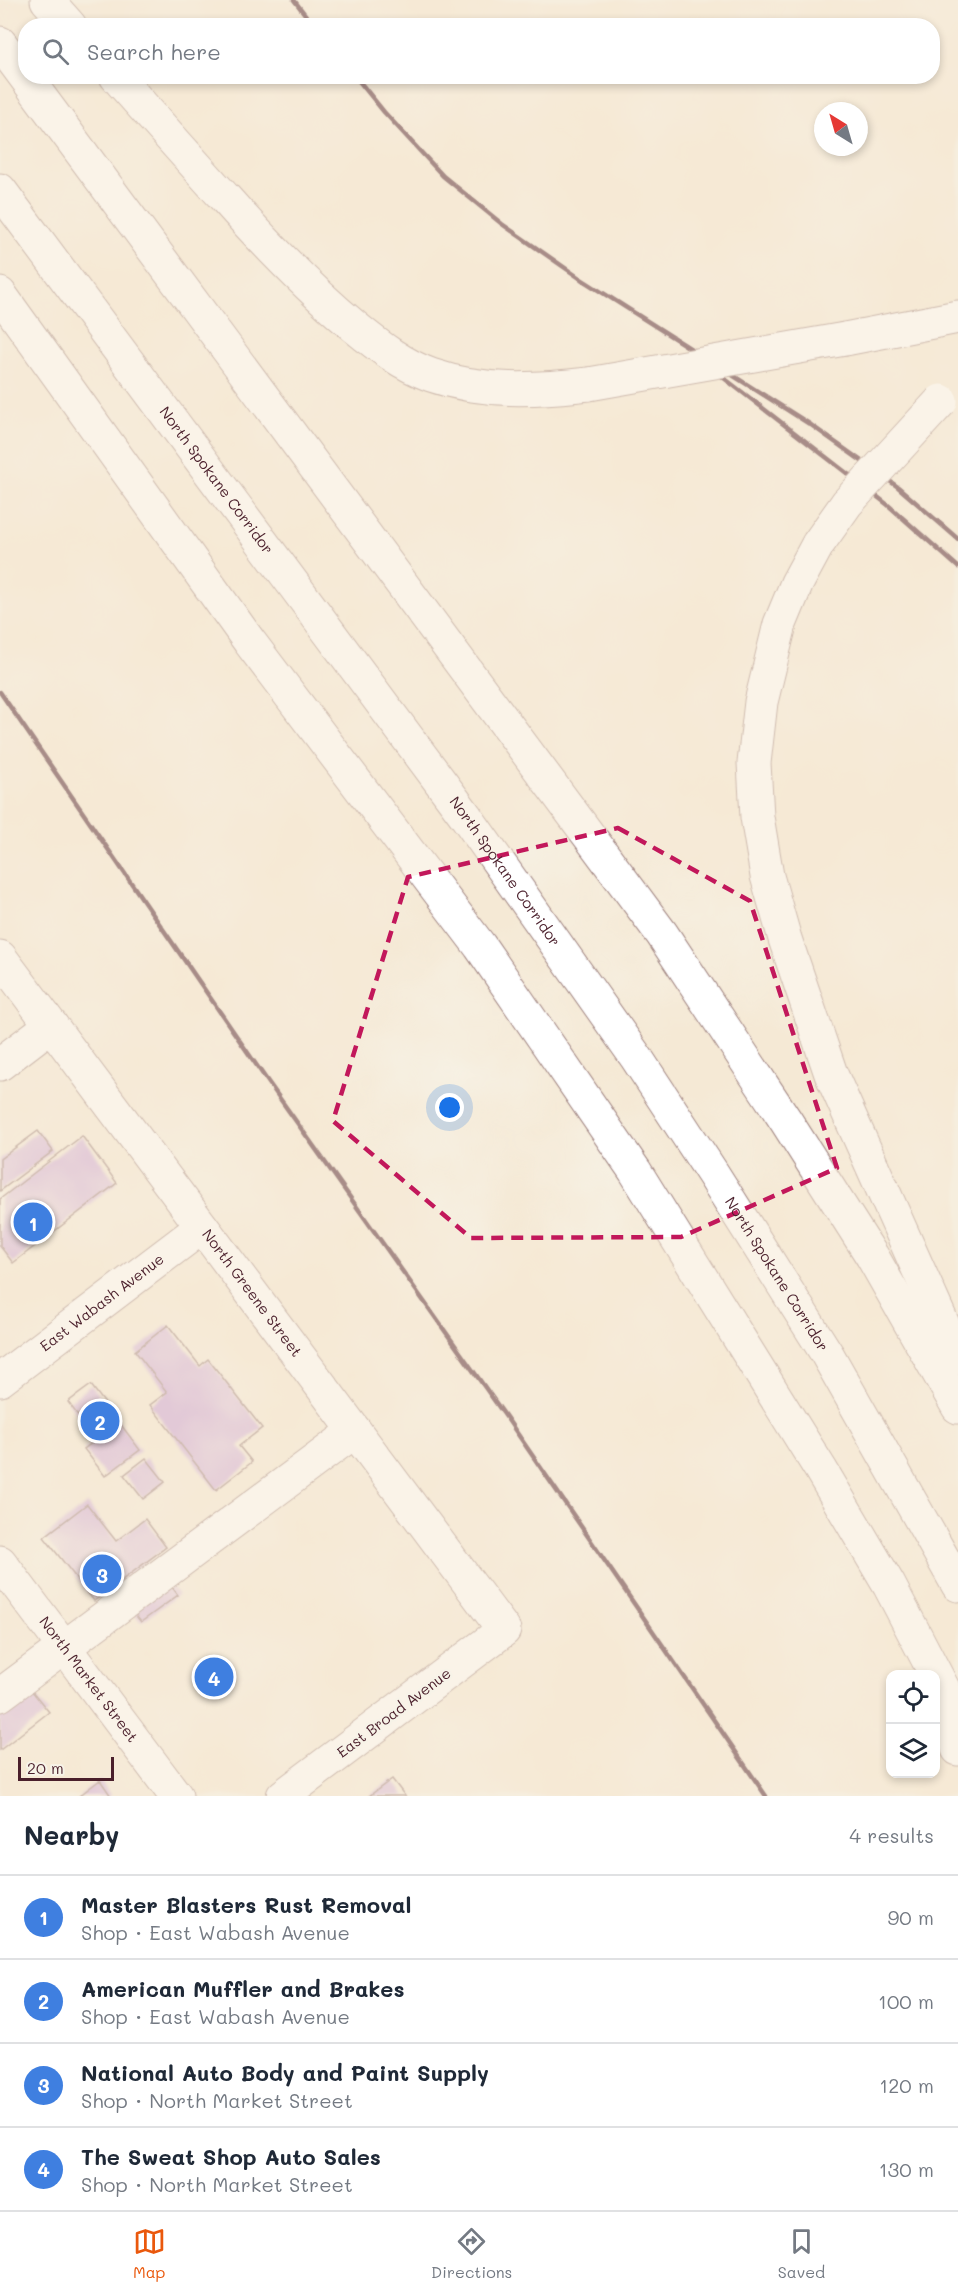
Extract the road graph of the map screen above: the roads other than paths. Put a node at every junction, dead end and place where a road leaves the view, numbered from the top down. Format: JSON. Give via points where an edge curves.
{"nodes":[{"id":1,"x":46,"y":0,"type":"edge"},
{"id":2,"x":63,"y":18,"type":"edge"},
{"id":3,"x":0,"y":43,"type":"edge"},
{"id":4,"x":18,"y":67,"type":"edge"},
{"id":5,"x":30,"y":84,"type":"edge"},
{"id":6,"x":123,"y":84,"type":"edge"},
{"id":7,"x":0,"y":190,"type":"edge"},
{"id":8,"x":0,"y":294,"type":"edge"},
{"id":9,"x":958,"y":317,"type":"edge"},
{"id":10,"x":950,"y":396,"type":"edge"},
{"id":11,"x":0,"y":957,"type":"edge"},
{"id":12,"x":51,"y":1025,"type":"junction"},
{"id":13,"x":0,"y":1064,"type":"edge"},
{"id":14,"x":202,"y":1227,"type":"junction"},
{"id":15,"x":958,"y":1358,"type":"edge"},
{"id":16,"x":0,"y":1380,"type":"edge"},
{"id":17,"x":958,"y":1407,"type":"edge"},
{"id":18,"x":355,"y":1431,"type":"junction"},
{"id":19,"x":0,"y":1562,"type":"edge"},
{"id":20,"x":958,"y":1585,"type":"edge"},
{"id":21,"x":504,"y":1630,"type":"joint"},
{"id":22,"x":916,"y":1635,"type":"junction"},
{"id":23,"x":64,"y":1647,"type":"junction"},
{"id":24,"x":958,"y":1688,"type":"edge"},
{"id":25,"x":0,"y":1695,"type":"edge"},
{"id":26,"x":958,"y":1749,"type":"edge"},
{"id":27,"x":176,"y":1796,"type":"edge"},
{"id":28,"x":283,"y":1796,"type":"edge"}],
"edges":[{"from":1,"to":2,"type":"main road"},
{"from":3,"to":4,"type":"main road"},
{"from":5,"to":17,"type":"main road","via":[[662,934],[872,1256]]},
{"from":6,"to":9,"type":"main road","bridge":true,"via":[[306,285],[374,343],[431,375],[510,390],[589,384]]},
{"from":7,"to":20,"type":"main road","name":"North Spokane Corridor","via":[[465,815],[636,1057],[827,1354]]},
{"from":8,"to":22,"type":"main road","via":[[249,641],[398,835],[552,1049],[635,1171],[741,1340]]},
{"from":10,"to":15,"type":"main road","bridge":true,"via":[[847,503],[797,583],[780,624],[761,702],[754,763],[757,817],[767,876],[784,939],[831,1074]]},
{"from":11,"to":12,"type":"main road","name":"North Greene Street"},
{"from":12,"to":13,"type":"main road"},
{"from":12,"to":14,"type":"main road","name":"North Greene Street"},
{"from":14,"to":16,"type":"main road","name":"East Wabash Avenue"},
{"from":14,"to":18,"type":"main road","name":"North Greene Street"},
{"from":18,"to":21,"type":"main road","name":"North Greene Street"},
{"from":18,"to":23,"type":"main road"},
{"from":19,"to":23,"type":"main road","name":"North Market Street"},
{"from":21,"to":28,"type":"main road","name":"East Broad Avenue"},
{"from":22,"to":24,"type":"main road","via":[[949,1669]]},
{"from":22,"to":26,"type":"main road","via":[[947,1696]]},
{"from":23,"to":25,"type":"main road"},
{"from":23,"to":27,"type":"main road","name":"North Market Street"}]}
